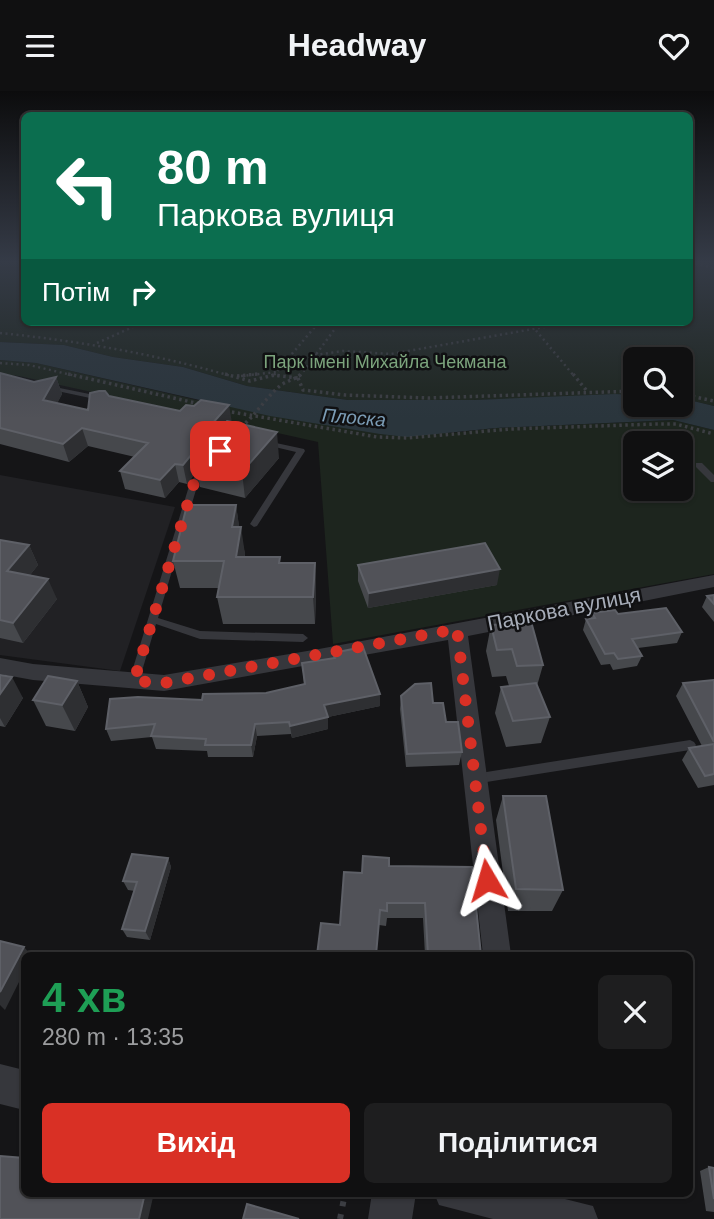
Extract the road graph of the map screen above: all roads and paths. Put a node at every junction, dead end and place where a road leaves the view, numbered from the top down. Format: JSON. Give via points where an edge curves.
{"nodes":[{"id":1,"x":135,"y":326,"type":"edge"},
{"id":2,"x":316,"y":326,"type":"edge"},
{"id":3,"x":337,"y":326,"type":"edge"},
{"id":4,"x":532,"y":326,"type":"edge"},
{"id":5,"x":554,"y":326,"type":"edge"},
{"id":6,"x":536,"y":330,"type":"junction"},
{"id":7,"x":0,"y":333,"type":"edge"},
{"id":8,"x":95,"y":344,"type":"junction"},
{"id":9,"x":315,"y":355,"type":"junction"},
{"id":10,"x":0,"y":363,"type":"edge"},
{"id":11,"x":275,"y":373,"type":"junction"},
{"id":12,"x":298,"y":378,"type":"junction"},
{"id":13,"x":282,"y":384,"type":"junction"},
{"id":14,"x":42,"y":386,"type":"edge"},
{"id":15,"x":588,"y":391,"type":"junction"},
{"id":16,"x":623,"y":391,"type":"edge"},
{"id":17,"x":693,"y":397,"type":"edge"},
{"id":18,"x":109,"y":400,"type":"edge"},
{"id":19,"x":714,"y":401,"type":"edge"},
{"id":20,"x":202,"y":405,"type":"edge"},
{"id":21,"x":215,"y":408,"type":"edge"},
{"id":22,"x":255,"y":416,"type":"junction"},
{"id":23,"x":714,"y":434,"type":"edge"},
{"id":24,"x":233,"y":435,"type":"joint"},
{"id":25,"x":210,"y":464,"type":"edge"},
{"id":26,"x":699,"y":465,"type":"dead end"},
{"id":27,"x":714,"y":480,"type":"edge"},
{"id":28,"x":254,"y":524,"type":"dead end"},
{"id":29,"x":714,"y":581,"type":"edge"},
{"id":30,"x":153,"y":620,"type":"junction"},
{"id":31,"x":457,"y":629,"type":"junction"},
{"id":32,"x":303,"y":638,"type":"dead end"},
{"id":33,"x":0,"y":666,"type":"edge"},
{"id":34,"x":134,"y":681,"type":"junction"},
{"id":35,"x":690,"y":745,"type":"edge"},
{"id":36,"x":474,"y":779,"type":"junction"},
{"id":37,"x":497,"y":952,"type":"edge"},
{"id":38,"x":0,"y":1084,"type":"edge"},
{"id":39,"x":21,"y":1089,"type":"edge"},
{"id":40,"x":344,"y":1197,"type":"edge"},
{"id":41,"x":393,"y":1197,"type":"edge"},
{"id":42,"x":490,"y":1197,"type":"edge"},
{"id":43,"x":528,"y":1201,"type":"edge"},
{"id":44,"x":340,"y":1219,"type":"edge"},
{"id":45,"x":390,"y":1219,"type":"edge"},
{"id":46,"x":580,"y":1219,"type":"edge"}],
"edges":[{"from":1,"to":8,"type":"path"},
{"from":2,"to":11,"type":"path"},
{"from":3,"to":9,"type":"path"},
{"from":4,"to":6,"type":"path"},
{"from":5,"to":6,"type":"path"},
{"from":6,"to":9,"type":"path","via":[[459,339],[391,354],[343,351]]},
{"from":6,"to":15,"type":"path"},
{"from":7,"to":8,"type":"path"},
{"from":8,"to":11,"type":"path","via":[[191,363],[250,381]]},
{"from":9,"to":12,"type":"path"},
{"from":10,"to":20,"type":"path","via":[[29,365]]},
{"from":11,"to":12,"type":"path"},
{"from":11,"to":13,"type":"path"},
{"from":12,"to":13,"type":"path"},
{"from":12,"to":15,"type":"path","via":[[303,390],[348,398],[473,399]]},
{"from":13,"to":22,"type":"path"},
{"from":14,"to":18,"type":"lane"},
{"from":15,"to":16,"type":"path"},
{"from":17,"to":19,"type":"path"},
{"from":21,"to":22,"type":"path"},
{"from":22,"to":23,"type":"path","via":[[377,437],[656,423]]},
{"from":22,"to":24,"type":"path"},
{"from":24,"to":28,"type":"lane","via":[[300,450]]},
{"from":25,"to":30,"type":"lane","via":[[194,483]]},
{"from":26,"to":27,"type":"lane"},
{"from":29,"to":31,"type":"street","name":"Паркова вулиця"},
{"from":30,"to":32,"type":"lane","via":[[200,635]]},
{"from":30,"to":34,"type":"lane"},
{"from":31,"to":34,"type":"street","name":"Паркова вулиця","via":[[164,683]]},
{"from":31,"to":36,"type":"street"},
{"from":33,"to":34,"type":"street","name":"Паркова вулиця"},
{"from":35,"to":36,"type":"lane"},
{"from":36,"to":37,"type":"street"},
{"from":38,"to":39,"type":"street"},
{"from":40,"to":44,"type":"path"},
{"from":41,"to":45,"type":"street"},
{"from":42,"to":43,"type":"street"},
{"from":43,"to":46,"type":"street"}]}
